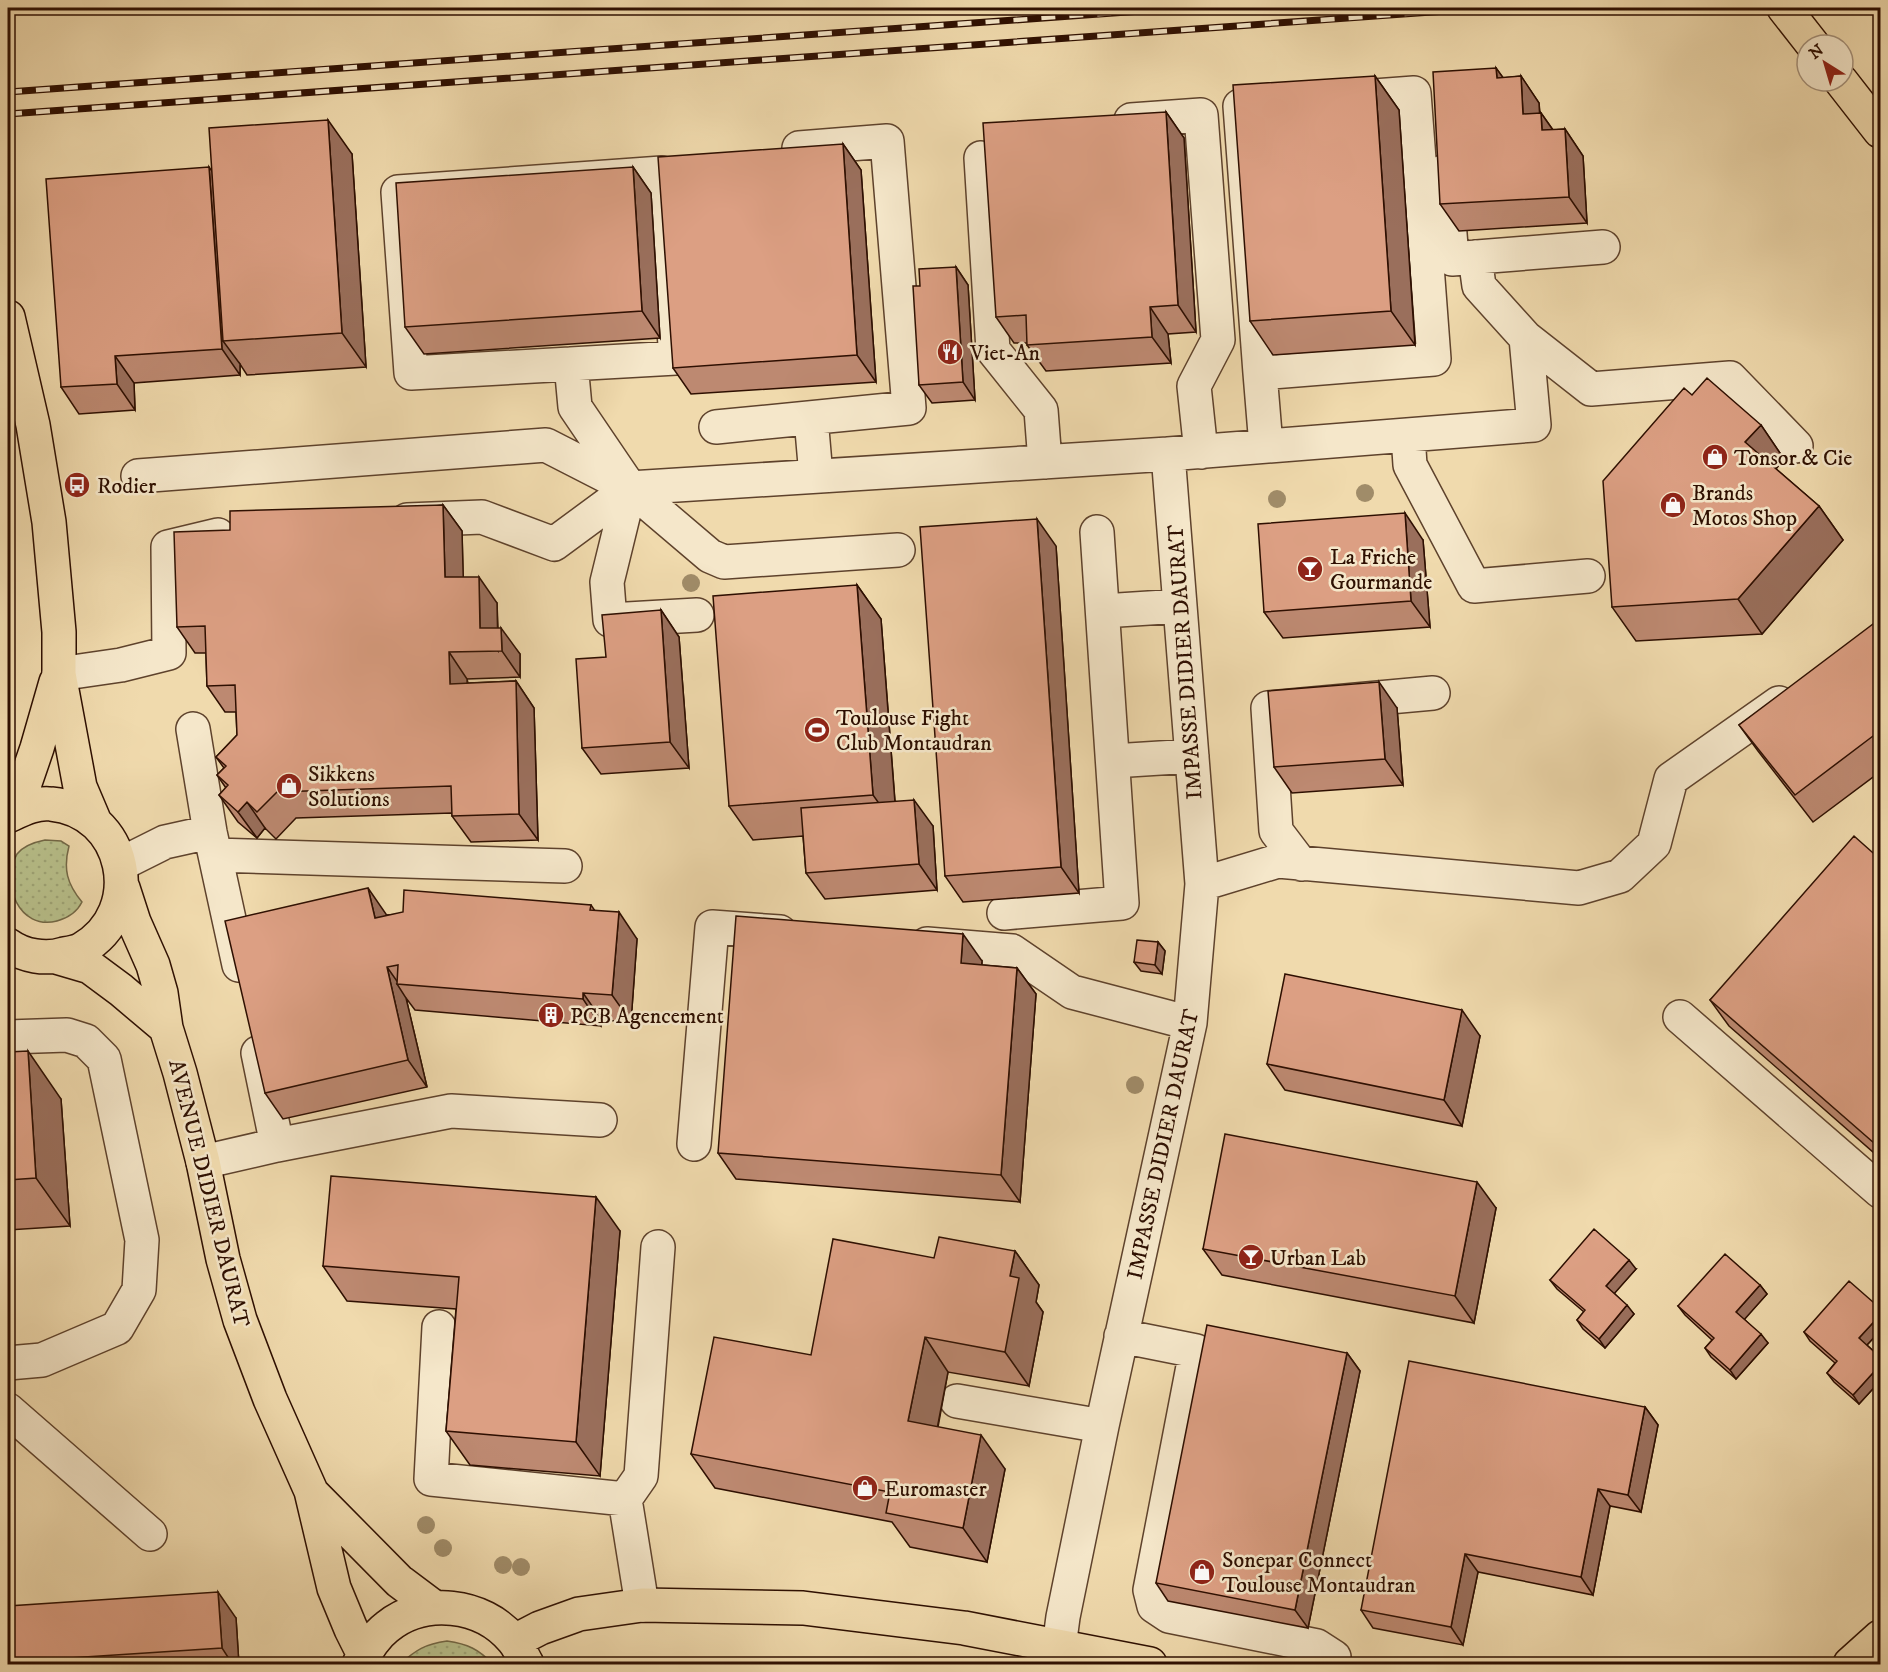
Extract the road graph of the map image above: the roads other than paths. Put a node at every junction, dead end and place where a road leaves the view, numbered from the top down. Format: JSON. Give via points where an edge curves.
{"nodes":[{"id":1,"x":1787,"y":12,"type":"edge"},
{"id":2,"x":1804,"y":33,"type":"edge"},
{"id":3,"x":1439,"y":88,"type":"edge"},
{"id":4,"x":1851,"y":93,"type":"edge"},
{"id":5,"x":1131,"y":120,"type":"edge"},
{"id":6,"x":1881,"y":131,"type":"edge"},
{"id":7,"x":768,"y":151,"type":"edge"},
{"id":8,"x":981,"y":158,"type":"edge"},
{"id":9,"x":1603,"y":247,"type":"dead end"},
{"id":10,"x":1475,"y":257,"type":"junction"},
{"id":11,"x":8,"y":317,"type":"edge"},
{"id":12,"x":1526,"y":338,"type":"junction"},
{"id":13,"x":571,"y":364,"type":"junction"},
{"id":14,"x":1260,"y":373,"type":"junction"},
{"id":15,"x":811,"y":418,"type":"junction"},
{"id":16,"x":716,"y":427,"type":"dead end"},
{"id":17,"x":1407,"y":435,"type":"junction"},
{"id":18,"x":1266,"y":446,"type":"junction"},
{"id":19,"x":1796,"y":446,"type":"dead end"},
{"id":20,"x":1201,"y":452,"type":"junction"},
{"id":21,"x":1168,"y":454,"type":"junction"},
{"id":22,"x":1045,"y":462,"type":"junction"},
{"id":23,"x":138,"y":476,"type":"dead end"},
{"id":24,"x":816,"y":476,"type":"junction"},
{"id":25,"x":630,"y":488,"type":"junction"},
{"id":26,"x":375,"y":522,"type":"edge"},
{"id":27,"x":245,"y":528,"type":"edge"},
{"id":28,"x":1097,"y":532,"type":"dead end"},
{"id":29,"x":898,"y":550,"type":"dead end"},
{"id":30,"x":1588,"y":576,"type":"dead end"},
{"id":31,"x":1180,"y":606,"type":"junction"},
{"id":32,"x":1103,"y":611,"type":"junction"},
{"id":33,"x":697,"y":615,"type":"dead end"},
{"id":34,"x":58,"y":674,"type":"junction"},
{"id":35,"x":1804,"y":685,"type":"edge"},
{"id":36,"x":1434,"y":693,"type":"dead end"},
{"id":37,"x":193,"y":729,"type":"dead end"},
{"id":38,"x":1192,"y":756,"type":"junction"},
{"id":39,"x":1113,"y":761,"type":"junction"},
{"id":40,"x":8,"y":815,"type":"edge"},
{"id":41,"x":94,"y":820,"type":"junction"},
{"id":42,"x":213,"y":844,"type":"junction"},
{"id":43,"x":1301,"y":864,"type":"junction"},
{"id":44,"x":565,"y":866,"type":"dead end"},
{"id":45,"x":122,"y":876,"type":"junction"},
{"id":46,"x":1202,"y":884,"type":"junction"},
{"id":47,"x":1004,"y":913,"type":"dead end"},
{"id":48,"x":804,"y":934,"type":"edge"},
{"id":49,"x":897,"y":942,"type":"edge"},
{"id":50,"x":10,"y":949,"type":"edge"},
{"id":51,"x":56,"y":957,"type":"junction"},
{"id":52,"x":245,"y":994,"type":"edge"},
{"id":53,"x":1680,"y":1017,"type":"dead end"},
{"id":54,"x":1190,"y":1023,"type":"junction"},
{"id":55,"x":166,"y":1028,"type":"junction"},
{"id":56,"x":252,"y":1029,"type":"edge"},
{"id":57,"x":8,"y":1037,"type":"edge"},
{"id":58,"x":600,"y":1120,"type":"dead end"},
{"id":59,"x":694,"y":1144,"type":"dead end"},
{"id":60,"x":277,"y":1145,"type":"junction"},
{"id":61,"x":203,"y":1162,"type":"junction"},
{"id":62,"x":1881,"y":1191,"type":"edge"},
{"id":63,"x":658,"y":1247,"type":"dead end"},
{"id":64,"x":439,"y":1327,"type":"dead end"},
{"id":65,"x":1121,"y":1336,"type":"junction"},
{"id":66,"x":8,"y":1363,"type":"edge"},
{"id":67,"x":957,"y":1401,"type":"dead end"},
{"id":68,"x":8,"y":1410,"type":"edge"},
{"id":69,"x":1102,"y":1426,"type":"junction"},
{"id":70,"x":310,"y":1491,"type":"junction"},
{"id":71,"x":625,"y":1499,"type":"junction"},
{"id":72,"x":150,"y":1533,"type":"dead end"},
{"id":73,"x":642,"y":1605,"type":"junction"},
{"id":74,"x":435,"y":1608,"type":"junction"},
{"id":75,"x":1881,"y":1637,"type":"edge"},
{"id":76,"x":1059,"y":1647,"type":"junction"},
{"id":77,"x":521,"y":1653,"type":"edge"},
{"id":78,"x":361,"y":1660,"type":"edge"},
{"id":79,"x":1150,"y":1665,"type":"edge"},
{"id":80,"x":1332,"y":1665,"type":"edge"},
{"id":81,"x":1850,"y":1665,"type":"edge"}],
"edges":[{"from":1,"to":2,"type":"main road"},
{"from":3,"to":10,"type":"street","via":[[1452,260]]},
{"from":4,"to":6,"type":"main road"},
{"from":5,"to":20,"type":"street","via":[[1201,115],[1218,340],[1194,386]]},
{"from":7,"to":15,"type":"street","via":[[887,141],[909,408]]},
{"from":8,"to":22,"type":"street","via":[[993,350],[1041,410]]},
{"from":9,"to":10,"type":"street"},
{"from":10,"to":12,"type":"street","via":[[1479,286]]},
{"from":11,"to":34,"type":"main road","via":[[33,425],[49,522],[59,633]]},
{"from":12,"to":17,"type":"street","via":[[1533,425]]},
{"from":12,"to":19,"type":"street","via":[[1591,389],[1730,378]]},
{"from":13,"to":13,"type":"street","via":[[676,358],[662,173],[398,192],[411,373]]},
{"from":13,"to":25,"type":"street","via":[[575,407]]},
{"from":14,"to":14,"type":"street","via":[[1434,359],[1414,93],[1240,106]]},
{"from":14,"to":18,"type":"street"},
{"from":15,"to":16,"type":"street"},
{"from":15,"to":24,"type":"street"},
{"from":17,"to":18,"type":"street"},
{"from":17,"to":30,"type":"street","via":[[1410,465],[1474,586]]},
{"from":18,"to":20,"type":"street"},
{"from":20,"to":21,"type":"street"},
{"from":21,"to":22,"type":"street"},
{"from":21,"to":31,"type":"street","name":"IMPASSE DIDIER DAURAT"},
{"from":22,"to":24,"type":"street"},
{"from":23,"to":25,"type":"street","via":[[546,445]]},
{"from":24,"to":25,"type":"street"},
{"from":25,"to":26,"type":"street","via":[[554,544],[482,516]]},
{"from":25,"to":29,"type":"street","via":[[710,556],[724,562]]},
{"from":25,"to":33,"type":"street","via":[[607,582],[610,620]]},
{"from":27,"to":34,"type":"street","via":[[168,547],[169,653]]},
{"from":28,"to":32,"type":"street"},
{"from":31,"to":32,"type":"street"},
{"from":31,"to":38,"type":"street","name":"IMPASSE DIDIER DAURAT"},
{"from":32,"to":39,"type":"street"},
{"from":34,"to":40,"type":"main road","via":[[24,786]]},
{"from":34,"to":41,"type":"main road","via":[[80,787]]},
{"from":35,"to":43,"type":"street","via":[[1671,779],[1654,844],[1620,876],[1579,888]]},
{"from":36,"to":43,"type":"street","via":[[1268,708],[1276,831]]},
{"from":37,"to":42,"type":"street"},
{"from":38,"to":39,"type":"street"},
{"from":38,"to":46,"type":"street","name":"IMPASSE DIDIER DAURAT"},
{"from":39,"to":47,"type":"street","via":[[1122,903]]},
{"from":40,"to":41,"type":"main road","via":[[30,806],[50,804],[70,808]]},
{"from":41,"to":45,"type":"main road","name":"AVENUE DIDIER DAURAT","via":[[111,842]]},
{"from":42,"to":44,"type":"street"},
{"from":42,"to":45,"type":"street","via":[[165,842]]},
{"from":42,"to":52,"type":"street"},
{"from":43,"to":46,"type":"street","via":[[1278,861]]},
{"from":45,"to":51,"type":"main road","via":[[116,913],[101,934],[81,950]]},
{"from":45,"to":55,"type":"main road","name":"AVENUE DIDIER DAURAT","via":[[134,922],[153,965]]},
{"from":46,"to":54,"type":"street","name":"IMPASSE DIDIER DAURAT"},
{"from":48,"to":59,"type":"street","via":[[712,927]]},
{"from":49,"to":54,"type":"street","via":[[1012,951],[1072,992]]},
{"from":50,"to":51,"type":"main road","name":"AVENUE DIDIER DAURAT"},
{"from":51,"to":55,"type":"main road","name":"AVENUE DIDIER DAURAT","via":[[90,968]]},
{"from":53,"to":62,"type":"street"},
{"from":54,"to":65,"type":"street","name":"IMPASSE DIDIER DAURAT"},
{"from":55,"to":61,"type":"main road","name":"AVENUE DIDIER DAURAT"},
{"from":56,"to":60,"type":"street"},
{"from":57,"to":66,"type":"street","via":[[67,1035],[86,1041],[104,1059],[142,1240],[139,1290],[117,1328],[42,1360]]},
{"from":58,"to":60,"type":"street","via":[[451,1111]]},
{"from":60,"to":61,"type":"street"},
{"from":61,"to":70,"type":"main road","name":"AVENUE DIDIER DAURAT","via":[[240,1320]]},
{"from":63,"to":71,"type":"street","via":[[641,1476]]},
{"from":64,"to":71,"type":"street","via":[[432,1479]]},
{"from":65,"to":69,"type":"street","name":"IMPASSE DIDIER DAURAT"},
{"from":65,"to":80,"type":"street","via":[[1196,1351],[1150,1590],[1154,1606],[1169,1616],[1317,1646],[1334,1657]]},
{"from":67,"to":69,"type":"street"},
{"from":68,"to":72,"type":"street"},
{"from":69,"to":76,"type":"street","name":"IMPASSE DIDIER DAURAT"},
{"from":70,"to":74,"type":"main road","name":"AVENUE DIDIER DAURAT","via":[[399,1581]]},
{"from":70,"to":78,"type":"main road","name":"AVENUE DIDIER DAURAT","via":[[334,1588]]},
{"from":71,"to":73,"type":"street"},
{"from":73,"to":76,"type":"main road","via":[[802,1608],[964,1628]]},
{"from":73,"to":77,"type":"main road","via":[[579,1614],[540,1628]]},
{"from":74,"to":77,"type":"main road","via":[[479,1615],[499,1626]]},
{"from":74,"to":78,"type":"main road","via":[[418,1611],[386,1627]]},
{"from":75,"to":81,"type":"main road"},
{"from":76,"to":79,"type":"main road"}]}
